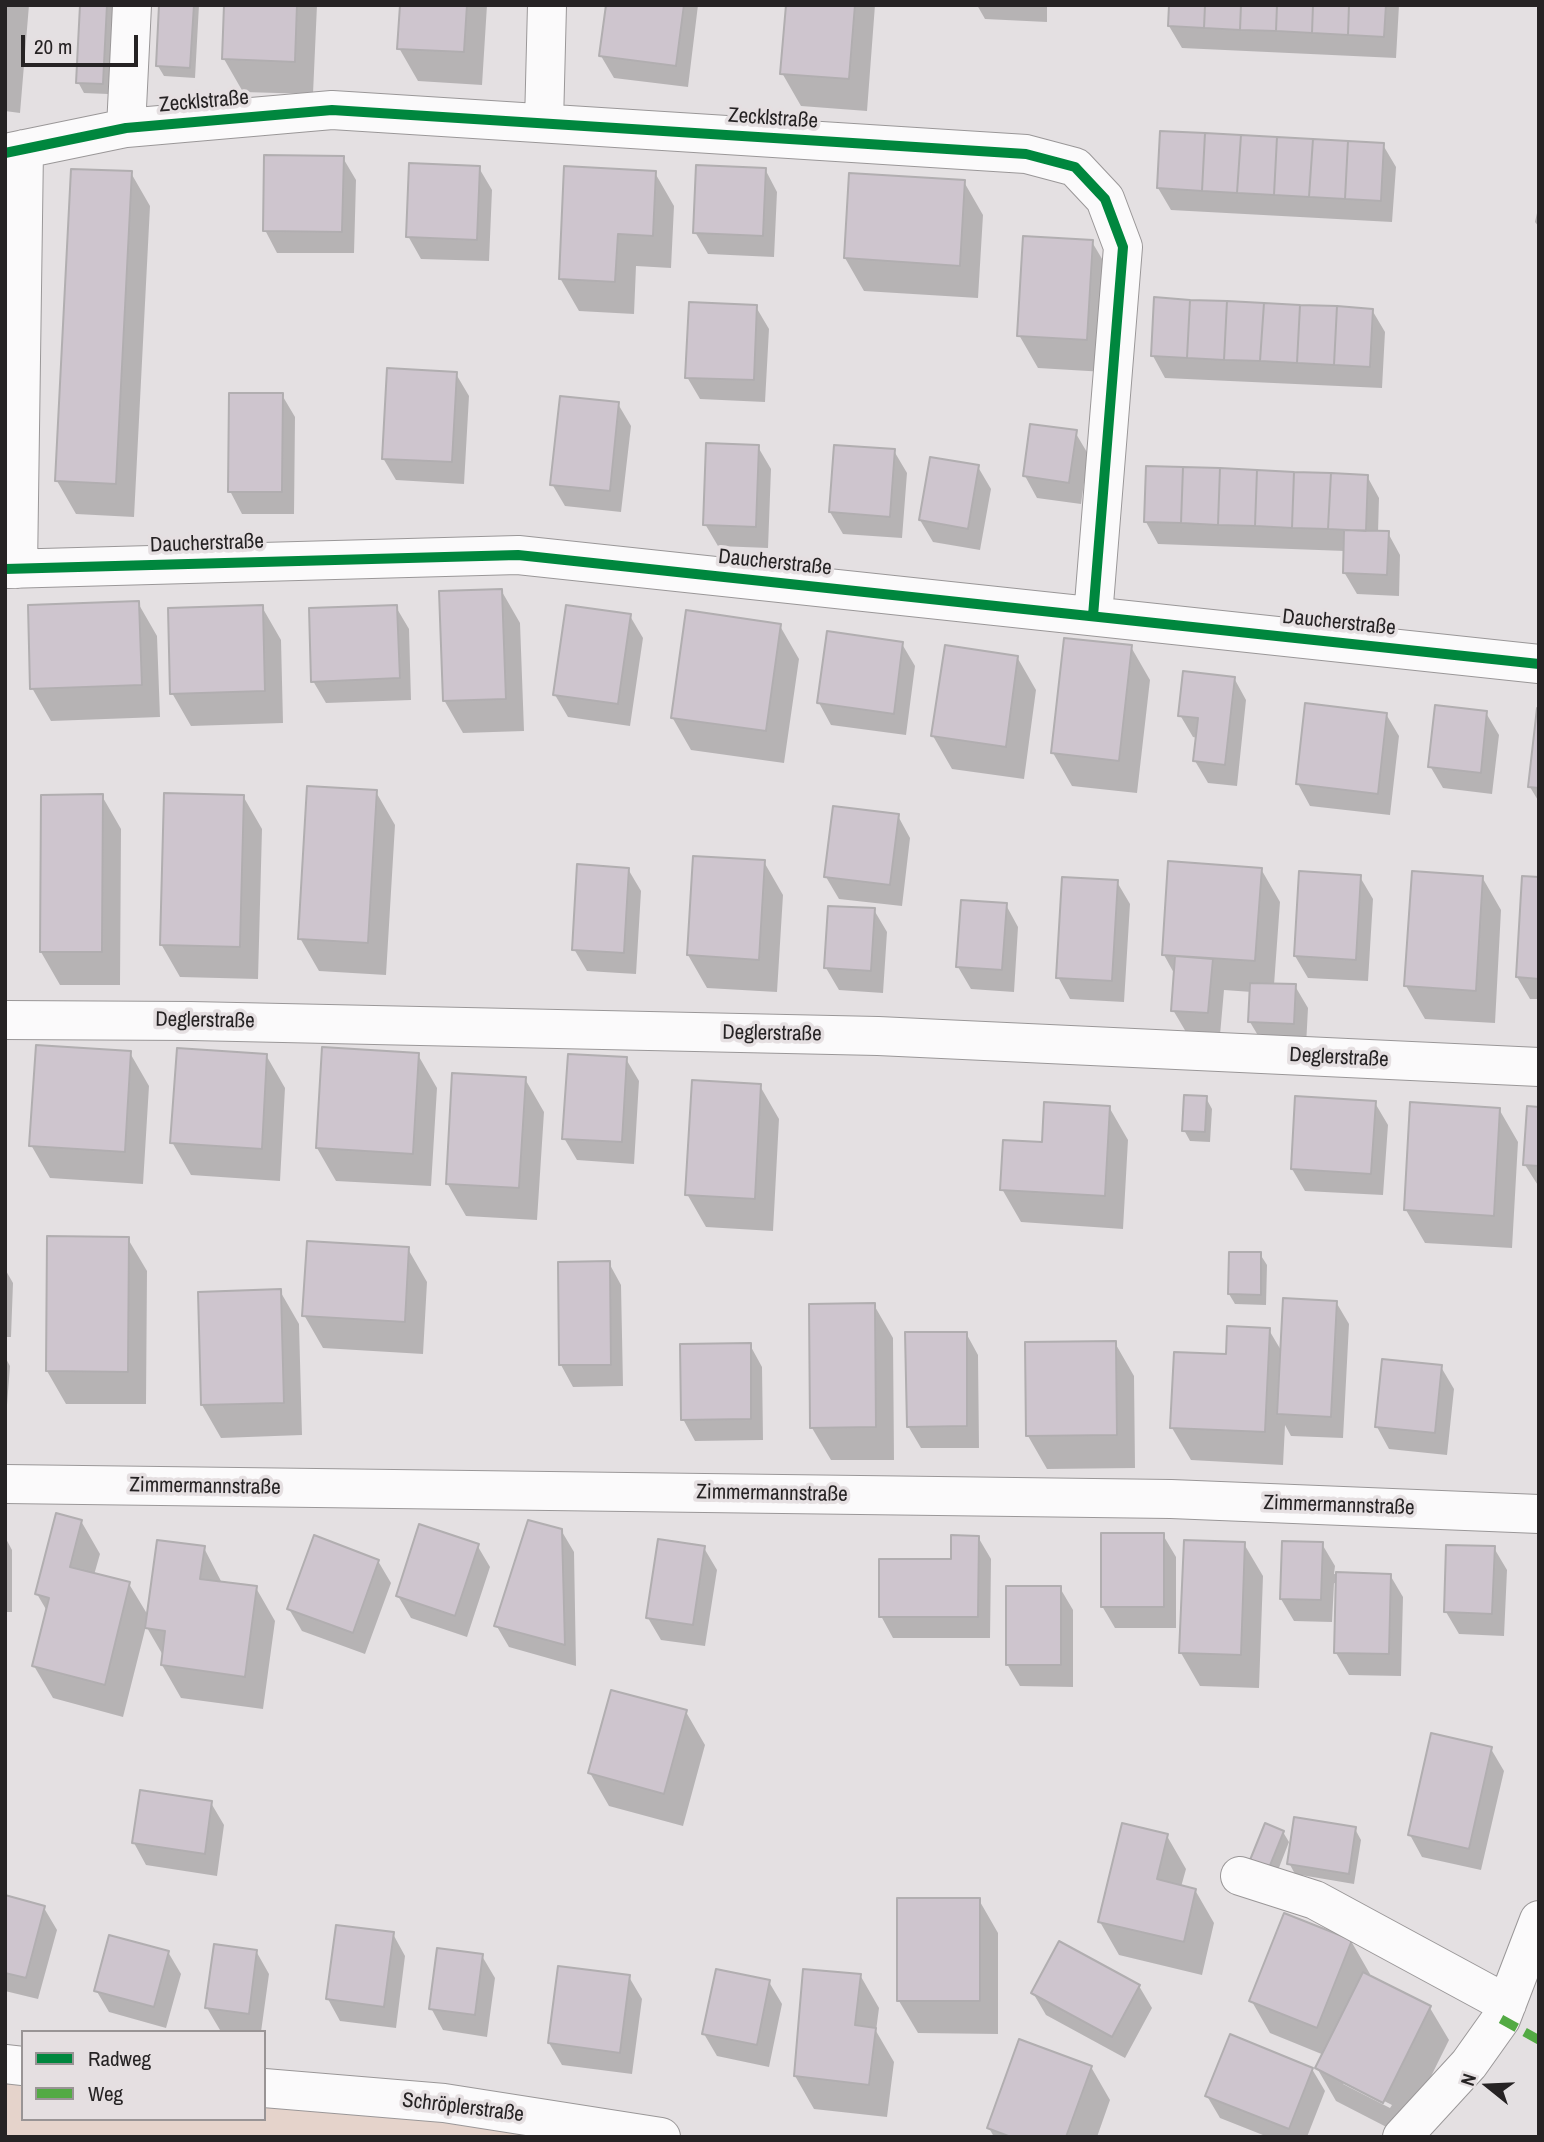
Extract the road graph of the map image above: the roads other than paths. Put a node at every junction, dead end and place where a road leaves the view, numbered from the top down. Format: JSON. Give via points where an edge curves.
{"nodes":[{"id":1,"x":132,"y":5,"type":"edge"},
{"id":2,"x":547,"y":5,"type":"edge"},
{"id":3,"x":544,"y":123,"type":"junction"},
{"id":4,"x":126,"y":128,"type":"junction"},
{"id":5,"x":15,"y":151,"type":"edge"},
{"id":6,"x":12,"y":569,"type":"edge"},
{"id":7,"x":1093,"y":615,"type":"junction"},
{"id":8,"x":1539,"y":664,"type":"edge"},
{"id":9,"x":5,"y":1020,"type":"edge"},
{"id":10,"x":1539,"y":1067,"type":"edge"},
{"id":11,"x":5,"y":1484,"type":"edge"},
{"id":12,"x":1539,"y":1514,"type":"edge"},
{"id":13,"x":1240,"y":1876,"type":"dead end"},
{"id":14,"x":1539,"y":1920,"type":"edge"},
{"id":15,"x":1507,"y":2004,"type":"junction"},
{"id":16,"x":266,"y":2088,"type":"edge"},
{"id":17,"x":661,"y":2137,"type":"edge"},
{"id":18,"x":1402,"y":2137,"type":"edge"}],
"edges":[{"from":1,"to":4,"type":"street"},
{"from":2,"to":3,"type":"street"},
{"from":3,"to":4,"type":"street","name":"Zecklstraße","via":[[332,110]]},
{"from":3,"to":7,"type":"street","name":"Zecklstraße","via":[[1026,154],[1075,167],[1105,199],[1123,247]]},
{"from":4,"to":5,"type":"street","name":"Zecklstraße"},
{"from":5,"to":6,"type":"street"},
{"from":6,"to":7,"type":"street","name":"Daucherstraße","via":[[519,555]]},
{"from":7,"to":8,"type":"street","name":"Daucherstraße"},
{"from":9,"to":10,"type":"street","name":"Deglerstraße","via":[[878,1036]]},
{"from":11,"to":12,"type":"street","name":"Zimmermannstraße","via":[[1171,1499]]},
{"from":13,"to":15,"type":"street","via":[[1315,1900]]},
{"from":14,"to":15,"type":"street"},
{"from":15,"to":18,"type":"street","via":[[1469,2064]]},
{"from":16,"to":17,"type":"street","name":"Schröplerstraße","via":[[444,2103]]}]}
